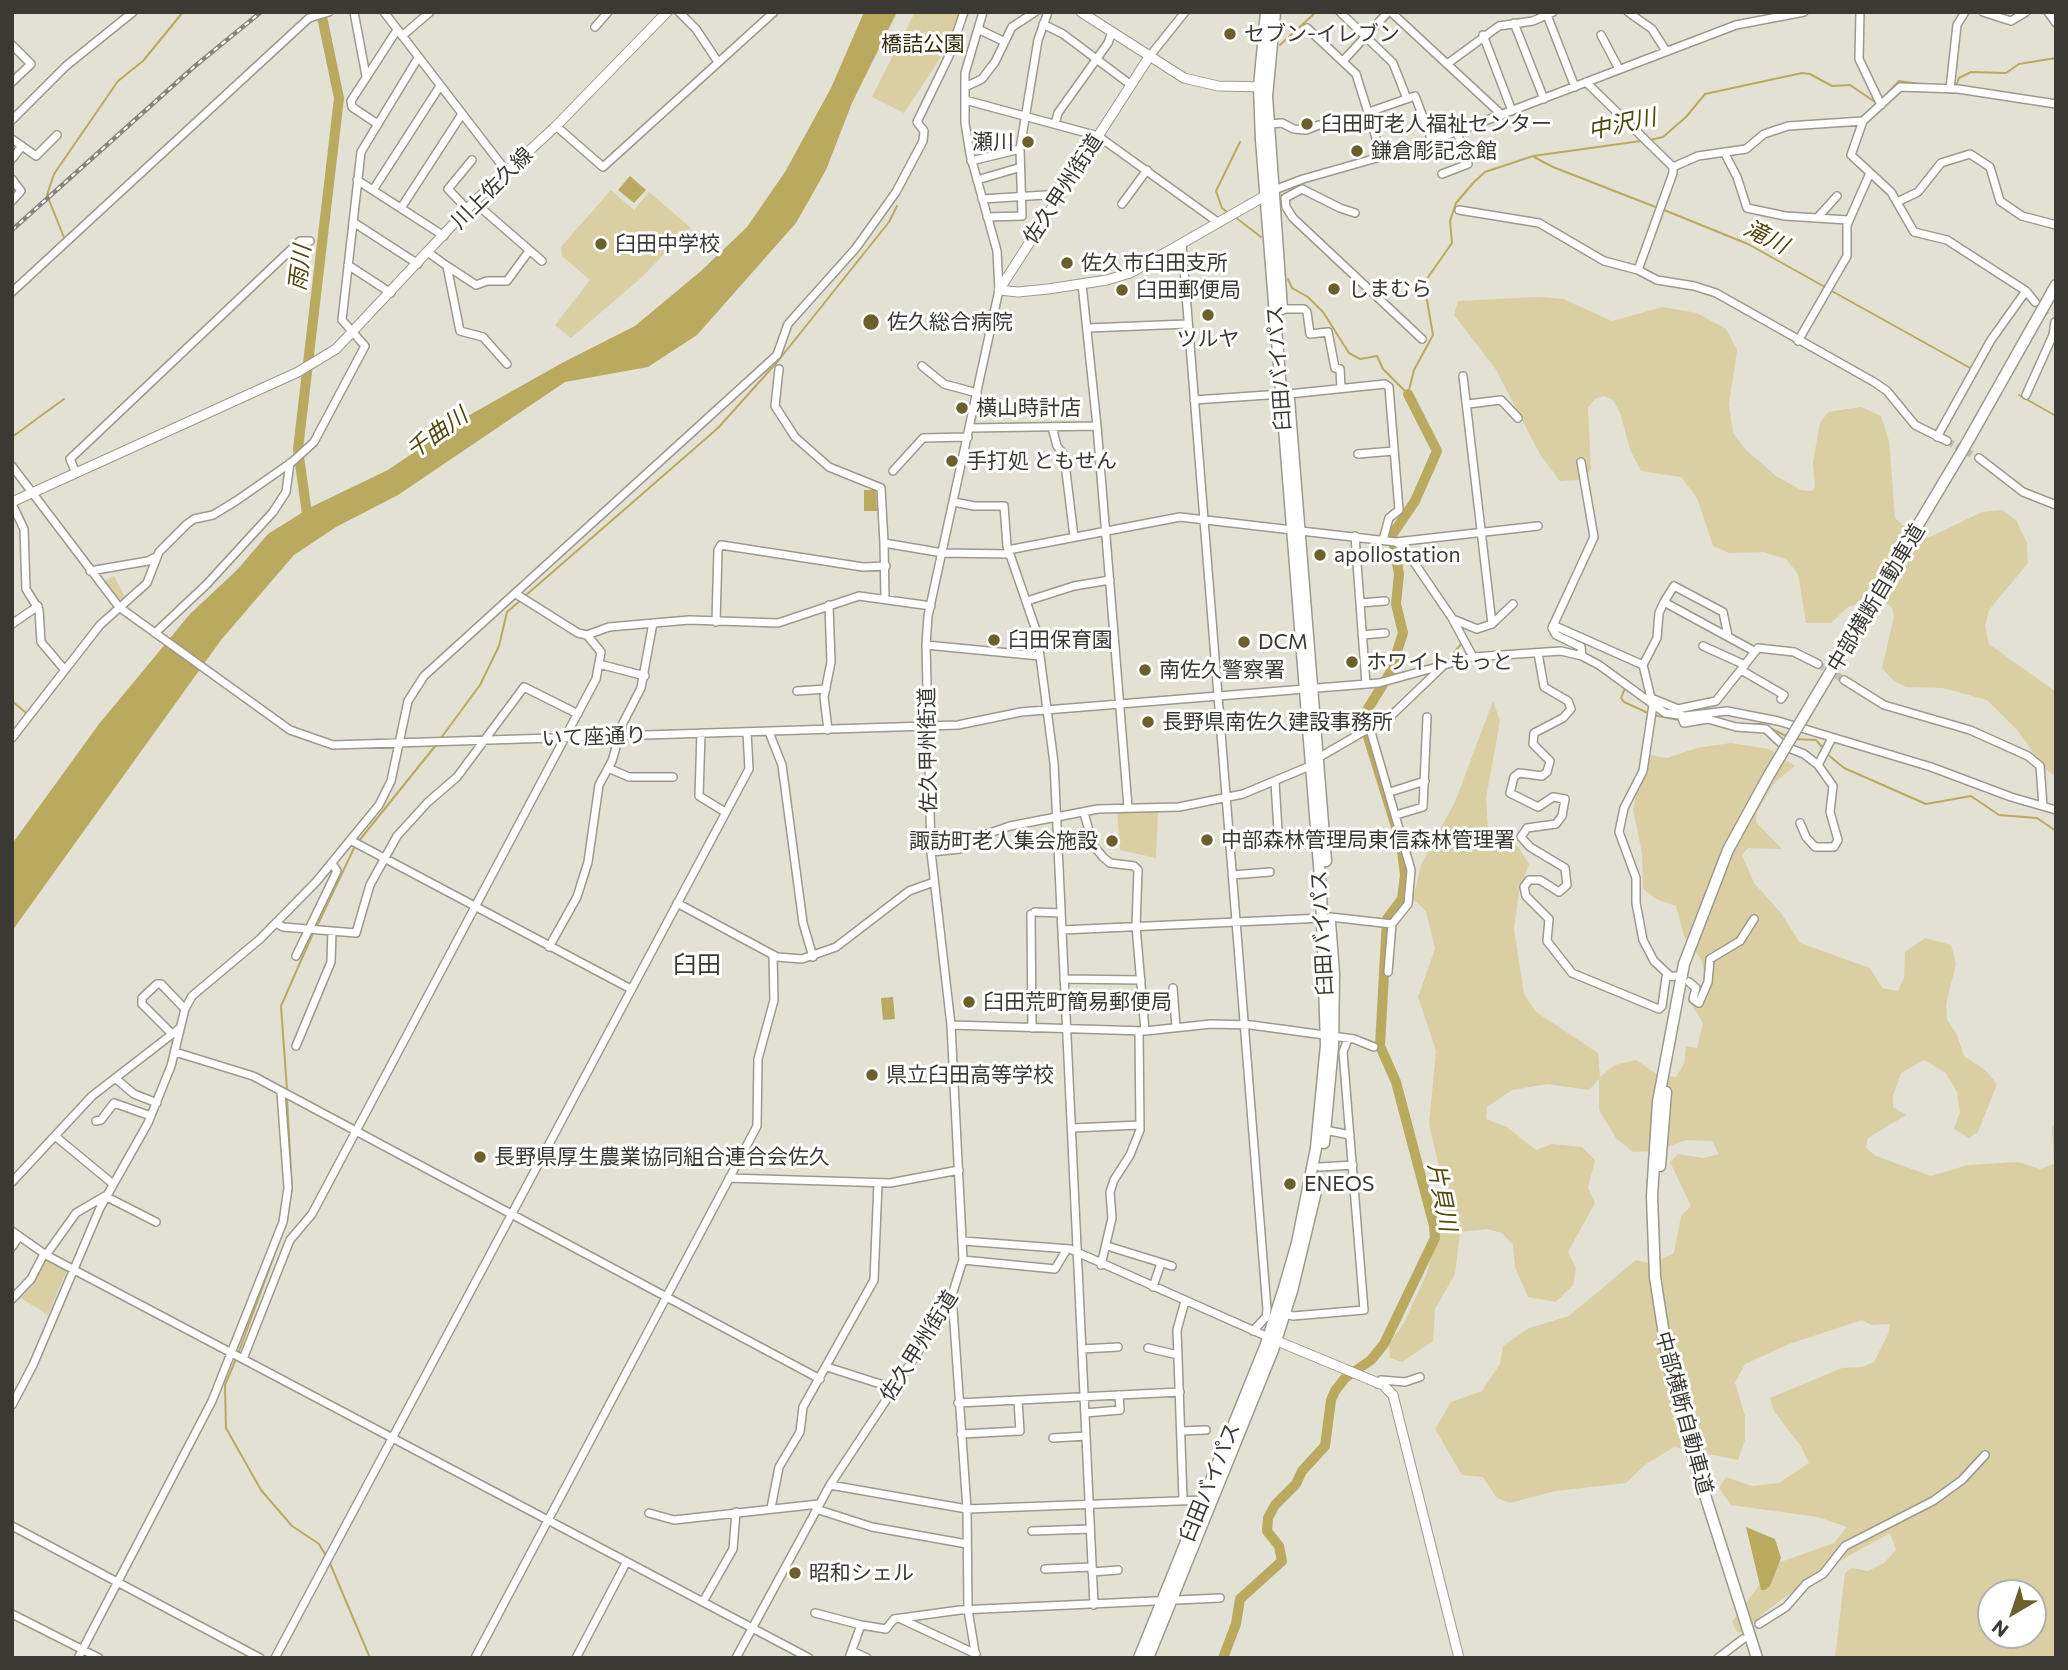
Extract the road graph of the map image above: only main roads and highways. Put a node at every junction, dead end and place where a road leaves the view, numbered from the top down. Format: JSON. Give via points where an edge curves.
{"nodes":[{"id":1,"x":667,"y":12,"type":"edge"},
{"id":2,"x":1081,"y":12,"type":"edge"},
{"id":3,"x":1266,"y":12,"type":"edge"},
{"id":4,"x":1275,"y":12,"type":"edge"},
{"id":5,"x":1149,"y":57,"type":"junction"},
{"id":6,"x":1263,"y":87,"type":"junction"},
{"id":7,"x":1270,"y":193,"type":"junction"},
{"id":8,"x":2056,"y":285,"type":"edge"},
{"id":9,"x":1285,"y":394,"type":"junction"},
{"id":10,"x":12,"y":503,"type":"edge"},
{"id":11,"x":1702,"y":914,"type":"junction"},
{"id":12,"x":1330,"y":1036,"type":"junction"},
{"id":13,"x":1272,"y":1338,"type":"junction"},
{"id":14,"x":1167,"y":1601,"type":"junction"},
{"id":15,"x":1139,"y":1658,"type":"edge"},
{"id":16,"x":1148,"y":1658,"type":"edge"},
{"id":17,"x":1459,"y":1658,"type":"edge"},
{"id":18,"x":1757,"y":1658,"type":"edge"},
{"id":19,"x":1764,"y":1658,"type":"edge"}],
"edges":[{"from":1,"to":10,"type":"main road","name":"川上佐久線","via":[[471,206],[354,332],[316,362]]},
{"from":2,"to":5,"type":"main road"},
{"from":3,"to":6,"type":"highway","name":"臼田バイパス"},
{"from":4,"to":6,"type":"highway","name":"臼田バイパス"},
{"from":5,"to":6,"type":"main road","via":[[1199,83]]},
{"from":5,"to":7,"type":"main road","name":"佐久甲州街道","via":[[999,290],[1082,284],[1130,273]]},
{"from":6,"to":7,"type":"highway","name":"臼田バイパス"},
{"from":6,"to":7,"type":"highway","name":"臼田バイパス"},
{"from":7,"to":9,"type":"highway","name":"臼田バイパス"},
{"from":7,"to":9,"type":"highway","name":"臼田バイパス"},
{"from":8,"to":11,"type":"highway","name":"中部横断自動車道","bridge":true,"via":[[1769,775],[1728,850]]},
{"from":9,"to":12,"type":"highway","name":"臼田バイパス","via":[[1326,918]]},
{"from":11,"to":18,"type":"highway","name":"中部横断自動車道","via":[[1678,990],[1658,1102],[1652,1196],[1655,1278],[1681,1417]]},
{"from":11,"to":19,"type":"highway","name":"中部横断自動車道","via":[[1678,1016],[1665,1102],[1659,1196],[1661,1277],[1687,1415]]},
{"from":12,"to":13,"type":"highway","name":"臼田バイパス","via":[[1306,1202]]},
{"from":12,"to":13,"type":"highway","name":"臼田バイパス","via":[[1320,1167],[1285,1314]]},
{"from":13,"to":14,"type":"highway","name":"臼田バイパス"},
{"from":13,"to":14,"type":"highway","name":"臼田バイパス","via":[[1203,1500]]},
{"from":13,"to":17,"type":"main road","via":[[1390,1392]]},
{"from":14,"to":15,"type":"highway","name":"臼田バイパス"},
{"from":14,"to":16,"type":"highway","name":"臼田バイパス"}]}
